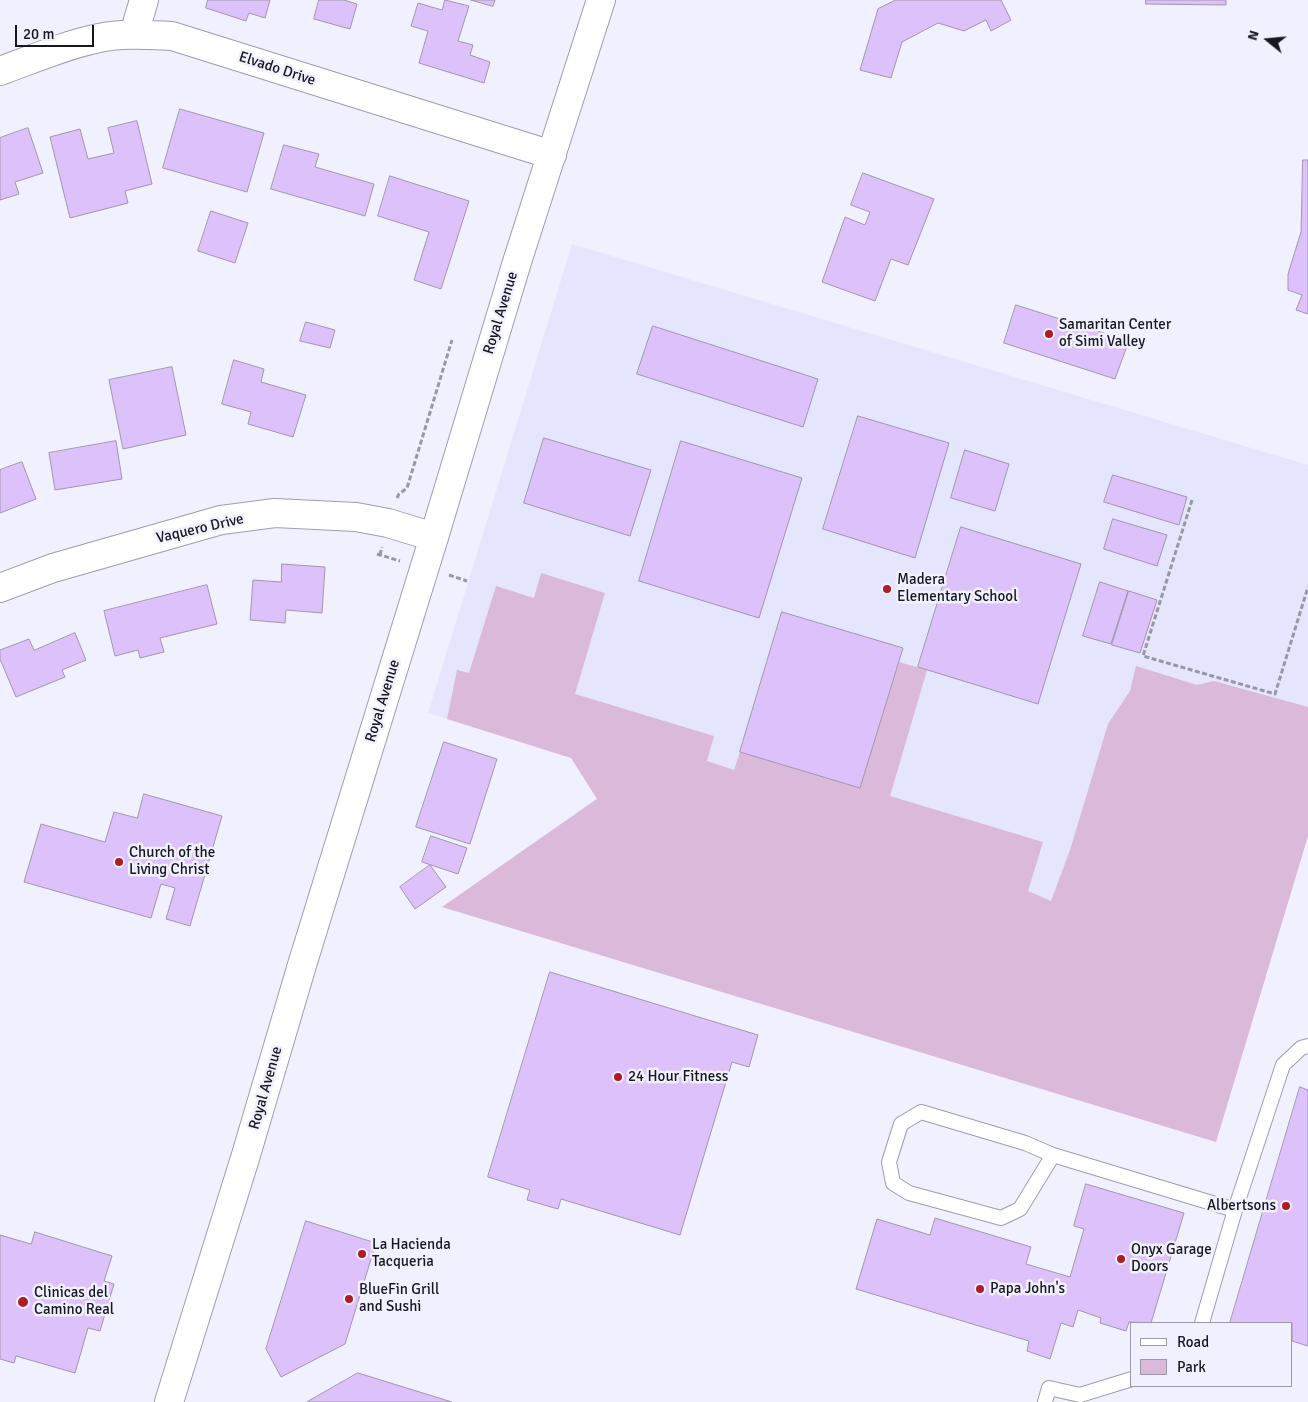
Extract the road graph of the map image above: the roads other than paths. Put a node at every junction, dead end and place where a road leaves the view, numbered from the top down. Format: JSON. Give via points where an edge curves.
{"nodes":[{"id":1,"x":144,"y":0,"type":"edge"},
{"id":2,"x":601,"y":0,"type":"edge"},
{"id":3,"x":134,"y":34,"type":"junction"},
{"id":4,"x":0,"y":71,"type":"edge"},
{"id":5,"x":552,"y":155,"type":"junction"},
{"id":6,"x":434,"y":537,"type":"junction"},
{"id":7,"x":0,"y":588,"type":"edge"},
{"id":8,"x":1308,"y":1046,"type":"edge"},
{"id":9,"x":1053,"y":1155,"type":"junction"},
{"id":10,"x":1236,"y":1210,"type":"junction"},
{"id":11,"x":1202,"y":1322,"type":"edge"},
{"id":12,"x":1130,"y":1380,"type":"edge"},
{"id":13,"x":1079,"y":1399,"type":"edge"},
{"id":14,"x":169,"y":1402,"type":"edge"},
{"id":15,"x":1045,"y":1402,"type":"edge"}],
"edges":[{"from":1,"to":3,"type":"main road"},
{"from":2,"to":5,"type":"main road","name":"Royal Avenue"},
{"from":3,"to":4,"type":"main road","name":"Elvado Drive","via":[[66,47]]},
{"from":3,"to":5,"type":"main road","name":"Elvado Drive","via":[[172,36]]},
{"from":5,"to":6,"type":"main road","name":"Royal Avenue"},
{"from":6,"to":7,"type":"main road","name":"Vaquero Drive","via":[[356,517],[275,513],[221,520],[53,568]]},
{"from":6,"to":14,"type":"main road","name":"Royal Avenue"},
{"from":8,"to":10,"type":"lane","via":[[1301,1048],[1283,1065]]},
{"from":9,"to":9,"type":"lane","via":[[1026,1143],[921,1112],[901,1124],[889,1162],[893,1183],[910,1193],[1001,1218],[1020,1209]]},
{"from":9,"to":10,"type":"lane"},
{"from":10,"to":11,"type":"lane"},
{"from":12,"to":13,"type":"lane"},
{"from":13,"to":15,"type":"lane","via":[[1050,1388]]}]}
